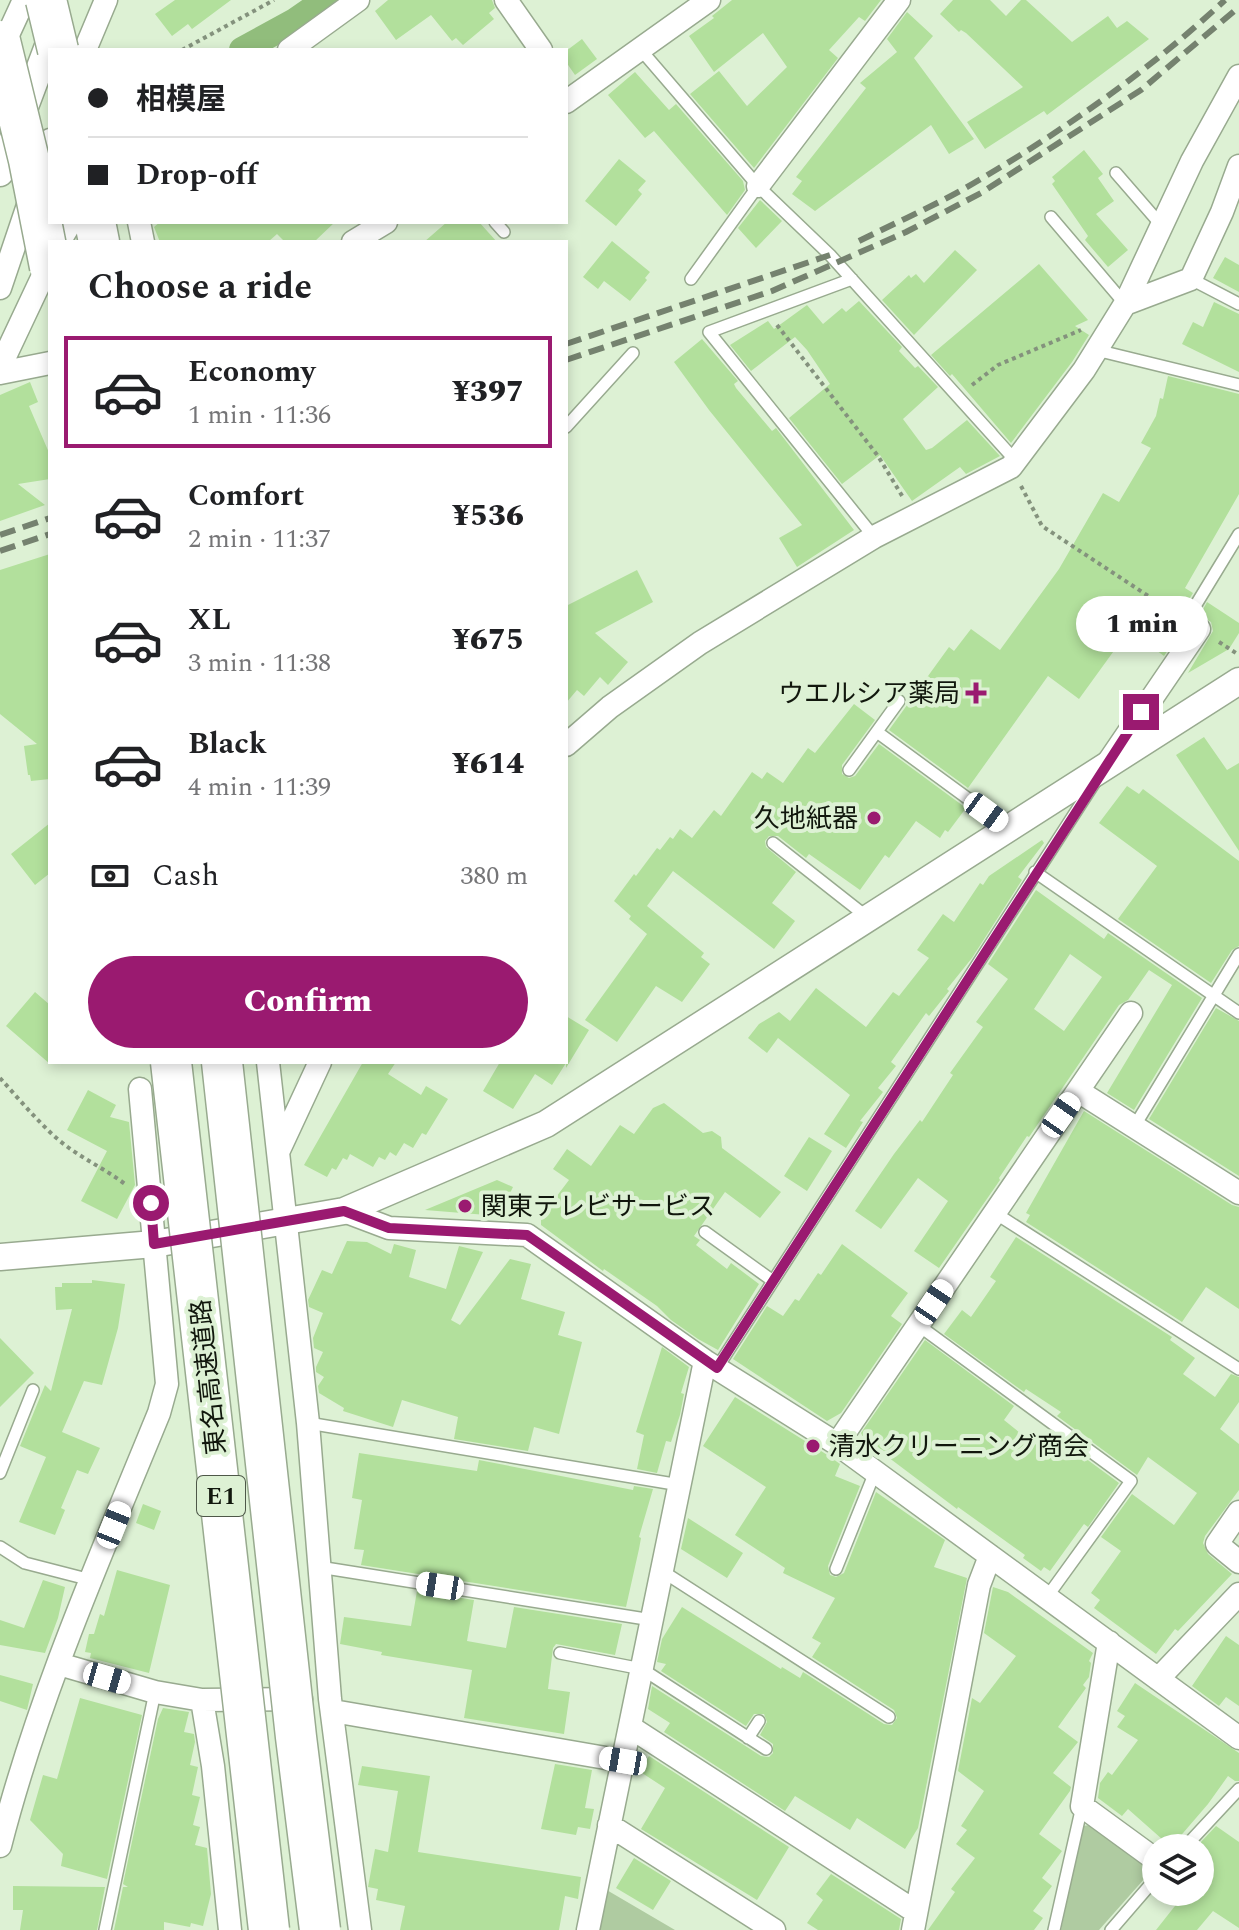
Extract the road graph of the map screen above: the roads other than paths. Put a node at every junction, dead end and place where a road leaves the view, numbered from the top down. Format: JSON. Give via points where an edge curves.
{"nodes":[{"id":1,"x":24,"y":0,"type":"edge"},
{"id":2,"x":46,"y":0,"type":"edge"},
{"id":3,"x":65,"y":0,"type":"edge"},
{"id":4,"x":106,"y":0,"type":"edge"},
{"id":5,"x":358,"y":0,"type":"edge"},
{"id":6,"x":506,"y":0,"type":"edge"},
{"id":7,"x":709,"y":0,"type":"edge"},
{"id":8,"x":899,"y":0,"type":"edge"},
{"id":9,"x":0,"y":41,"type":"edge"},
{"id":10,"x":58,"y":48,"type":"edge"},
{"id":11,"x":86,"y":48,"type":"edge"},
{"id":12,"x":292,"y":48,"type":"edge"},
{"id":13,"x":540,"y":48,"type":"edge"},
{"id":14,"x":641,"y":50,"type":"junction"},
{"id":15,"x":0,"y":53,"type":"edge"},
{"id":16,"x":1239,"y":76,"type":"edge"},
{"id":17,"x":569,"y":94,"type":"edge"},
{"id":18,"x":48,"y":146,"type":"edge"},
{"id":19,"x":1239,"y":166,"type":"edge"},
{"id":20,"x":1,"y":169,"type":"edge"},
{"id":21,"x":1116,"y":173,"type":"dead end"},
{"id":22,"x":758,"y":186,"type":"junction"},
{"id":23,"x":1051,"y":217,"type":"dead end"},
{"id":24,"x":383,"y":224,"type":"edge"},
{"id":25,"x":497,"y":224,"type":"edge"},
{"id":26,"x":1162,"y":226,"type":"junction"},
{"id":27,"x":504,"y":232,"type":"dead end"},
{"id":28,"x":356,"y":240,"type":"edge"},
{"id":29,"x":48,"y":254,"type":"edge"},
{"id":30,"x":48,"y":268,"type":"edge"},
{"id":31,"x":691,"y":279,"type":"dead end"},
{"id":32,"x":852,"y":279,"type":"junction"},
{"id":33,"x":1191,"y":279,"type":"junction"},
{"id":34,"x":0,"y":288,"type":"edge"},
{"id":35,"x":1239,"y":304,"type":"edge"},
{"id":36,"x":1123,"y":309,"type":"junction"},
{"id":37,"x":1096,"y":350,"type":"junction"},
{"id":38,"x":633,"y":353,"type":"dead end"},
{"id":39,"x":48,"y":363,"type":"edge"},
{"id":40,"x":0,"y":367,"type":"edge"},
{"id":41,"x":0,"y":373,"type":"edge"},
{"id":42,"x":1239,"y":385,"type":"edge"},
{"id":43,"x":568,"y":425,"type":"edge"},
{"id":44,"x":1013,"y":463,"type":"junction"},
{"id":45,"x":1239,"y":534,"type":"edge"},
{"id":46,"x":874,"y":537,"type":"junction"},
{"id":47,"x":1193,"y":625,"type":"joint"},
{"id":48,"x":1239,"y":681,"type":"edge"},
{"id":49,"x":899,"y":701,"type":"dead end"},
{"id":50,"x":877,"y":732,"type":"junction"},
{"id":51,"x":568,"y":743,"type":"edge"},
{"id":52,"x":1104,"y":768,"type":"junction"},
{"id":53,"x":849,"y":770,"type":"dead end"},
{"id":54,"x":1008,"y":828,"type":"junction"},
{"id":55,"x":773,"y":843,"type":"dead end"},
{"id":56,"x":1035,"y":872,"type":"junction"},
{"id":57,"x":870,"y":918,"type":"junction"},
{"id":58,"x":1239,"y":954,"type":"edge"},
{"id":59,"x":1213,"y":994,"type":"junction"},
{"id":60,"x":1131,"y":1013,"type":"dead end"},
{"id":61,"x":1239,"y":1013,"type":"edge"},
{"id":62,"x":171,"y":1064,"type":"edge"},
{"id":63,"x":222,"y":1064,"type":"edge"},
{"id":64,"x":268,"y":1064,"type":"edge"},
{"id":65,"x":319,"y":1064,"type":"edge"},
{"id":66,"x":140,"y":1089,"type":"dead end"},
{"id":67,"x":1078,"y":1091,"type":"junction"},
{"id":68,"x":1134,"y":1127,"type":"junction"},
{"id":69,"x":279,"y":1150,"type":"junction"},
{"id":70,"x":1239,"y":1193,"type":"edge"},
{"id":71,"x":344,"y":1211,"type":"junction"},
{"id":72,"x":995,"y":1213,"type":"junction"},
{"id":73,"x":286,"y":1222,"type":"junction"},
{"id":74,"x":705,"y":1232,"type":"dead end"},
{"id":75,"x":154,"y":1244,"type":"junction"},
{"id":76,"x":0,"y":1257,"type":"edge"},
{"id":77,"x":773,"y":1281,"type":"junction"},
{"id":78,"x":918,"y":1325,"type":"junction"},
{"id":79,"x":711,"y":1365,"type":"junction"},
{"id":80,"x":1239,"y":1369,"type":"edge"},
{"id":81,"x":33,"y":1390,"type":"dead end"},
{"id":82,"x":308,"y":1423,"type":"junction"},
{"id":83,"x":837,"y":1444,"type":"junction"},
{"id":84,"x":875,"y":1472,"type":"junction"},
{"id":85,"x":0,"y":1473,"type":"edge"},
{"id":86,"x":680,"y":1485,"type":"junction"},
{"id":87,"x":1239,"y":1512,"type":"edge"},
{"id":88,"x":0,"y":1547,"type":"edge"},
{"id":89,"x":990,"y":1556,"type":"junction"},
{"id":90,"x":1239,"y":1562,"type":"edge"},
{"id":91,"x":319,"y":1567,"type":"junction"},
{"id":92,"x":836,"y":1569,"type":"dead end"},
{"id":93,"x":662,"y":1571,"type":"junction"},
{"id":94,"x":91,"y":1580,"type":"junction"},
{"id":95,"x":1239,"y":1594,"type":"edge"},
{"id":96,"x":1047,"y":1597,"type":"junction"},
{"id":97,"x":652,"y":1620,"type":"junction"},
{"id":98,"x":1109,"y":1642,"type":"junction"},
{"id":99,"x":560,"y":1653,"type":"dead end"},
{"id":100,"x":59,"y":1664,"type":"junction"},
{"id":101,"x":642,"y":1669,"type":"junction"},
{"id":102,"x":1158,"y":1679,"type":"junction"},
{"id":103,"x":155,"y":1692,"type":"junction"},
{"id":104,"x":202,"y":1700,"type":"junction"},
{"id":105,"x":331,"y":1705,"type":"junction"},
{"id":106,"x":889,"y":1717,"type":"dead end"},
{"id":107,"x":759,"y":1721,"type":"dead end"},
{"id":108,"x":630,"y":1727,"type":"junction"},
{"id":109,"x":748,"y":1738,"type":"junction"},
{"id":110,"x":1239,"y":1738,"type":"edge"},
{"id":111,"x":766,"y":1749,"type":"dead end"},
{"id":112,"x":623,"y":1761,"type":"junction"},
{"id":113,"x":1239,"y":1789,"type":"edge"},
{"id":114,"x":1082,"y":1806,"type":"junction"},
{"id":115,"x":609,"y":1825,"type":"junction"},
{"id":116,"x":1197,"y":1834,"type":"edge"},
{"id":117,"x":0,"y":1846,"type":"edge"},
{"id":118,"x":1142,"y":1850,"type":"edge"},
{"id":119,"x":1142,"y":1894,"type":"edge"},
{"id":120,"x":915,"y":1921,"type":"edge"},
{"id":121,"x":105,"y":1930,"type":"edge"},
{"id":122,"x":230,"y":1930,"type":"edge"},
{"id":123,"x":269,"y":1930,"type":"edge"},
{"id":124,"x":320,"y":1930,"type":"edge"},
{"id":125,"x":360,"y":1930,"type":"edge"},
{"id":126,"x":588,"y":1930,"type":"edge"},
{"id":127,"x":774,"y":1930,"type":"edge"},
{"id":128,"x":1054,"y":1930,"type":"edge"},
{"id":129,"x":1111,"y":1930,"type":"edge"}],
"edges":[{"from":1,"to":15,"type":"street"},
{"from":2,"to":10,"type":"highway","bridge":true},
{"from":3,"to":20,"type":"street"},
{"from":4,"to":11,"type":"street"},
{"from":5,"to":12,"type":"street"},
{"from":6,"to":13,"type":"street"},
{"from":7,"to":14,"type":"street"},
{"from":8,"to":22,"type":"street"},
{"from":9,"to":29,"type":"highway","bridge":true},
{"from":14,"to":17,"type":"street"},
{"from":14,"to":22,"type":"lane"},
{"from":16,"to":26,"type":"street"},
{"from":18,"to":34,"type":"street"},
{"from":19,"to":33,"type":"street"},
{"from":21,"to":26,"type":"lane"},
{"from":22,"to":31,"type":"lane"},
{"from":22,"to":32,"type":"lane"},
{"from":23,"to":36,"type":"lane"},
{"from":24,"to":28,"type":"street"},
{"from":25,"to":27,"type":"lane"},
{"from":26,"to":36,"type":"street"},
{"from":30,"to":40,"type":"street"},
{"from":32,"to":44,"type":"lane"},
{"from":32,"to":46,"type":"lane","via":[[709,332]]},
{"from":33,"to":35,"type":"lane"},
{"from":33,"to":36,"type":"street"},
{"from":36,"to":37,"type":"street"},
{"from":37,"to":42,"type":"lane"},
{"from":37,"to":44,"type":"street"},
{"from":38,"to":43,"type":"lane"},
{"from":39,"to":41,"type":"street"},
{"from":44,"to":46,"type":"street"},
{"from":45,"to":47,"type":"lane"},
{"from":46,"to":51,"type":"street","via":[[700,643]]},
{"from":47,"to":52,"type":"street"},
{"from":48,"to":52,"type":"street"},
{"from":49,"to":50,"type":"lane"},
{"from":50,"to":53,"type":"lane"},
{"from":50,"to":54,"type":"lane"},
{"from":52,"to":54,"type":"street"},
{"from":52,"to":56,"type":"lane"},
{"from":54,"to":57,"type":"street"},
{"from":55,"to":57,"type":"lane"},
{"from":56,"to":59,"type":"lane"},
{"from":56,"to":77,"type":"lane"},
{"from":57,"to":71,"type":"street","via":[[546,1124]]},
{"from":58,"to":59,"type":"lane"},
{"from":59,"to":61,"type":"lane"},
{"from":59,"to":68,"type":"lane"},
{"from":60,"to":67,"type":"street"},
{"from":62,"to":123,"type":"highway","name":"東名高速道路","number":"E1","bridge":true},
{"from":63,"to":124,"type":"highway","name":"東名高速道路","number":"E1","bridge":true},
{"from":64,"to":69,"type":"street"},
{"from":65,"to":69,"type":"street"},
{"from":66,"to":75,"type":"street"},
{"from":67,"to":68,"type":"street"},
{"from":67,"to":72,"type":"street"},
{"from":68,"to":70,"type":"street"},
{"from":69,"to":73,"type":"street"},
{"from":71,"to":73,"type":"street"},
{"from":71,"to":79,"type":"street","via":[[389,1228],[527,1235]]},
{"from":72,"to":78,"type":"street"},
{"from":72,"to":80,"type":"lane"},
{"from":73,"to":75,"type":"street"},
{"from":73,"to":82,"type":"street"},
{"from":74,"to":77,"type":"lane"},
{"from":75,"to":76,"type":"street"},
{"from":75,"to":94,"type":"street","via":[[167,1384]]},
{"from":77,"to":79,"type":"lane"},
{"from":78,"to":83,"type":"street"},
{"from":78,"to":96,"type":"lane","via":[[1131,1481]]},
{"from":79,"to":83,"type":"street"},
{"from":79,"to":86,"type":"street"},
{"from":81,"to":85,"type":"lane"},
{"from":82,"to":86,"type":"lane"},
{"from":82,"to":91,"type":"street"},
{"from":83,"to":84,"type":"street"},
{"from":84,"to":89,"type":"street"},
{"from":84,"to":92,"type":"lane"},
{"from":86,"to":93,"type":"street"},
{"from":87,"to":90,"type":"street","via":[[1217,1544]]},
{"from":88,"to":94,"type":"lane","via":[[25,1563]]},
{"from":89,"to":96,"type":"street"},
{"from":89,"to":120,"type":"street","via":[[979,1585]]},
{"from":91,"to":97,"type":"lane"},
{"from":91,"to":105,"type":"street"},
{"from":93,"to":97,"type":"street"},
{"from":93,"to":106,"type":"lane"},
{"from":94,"to":100,"type":"street"},
{"from":95,"to":102,"type":"street"},
{"from":96,"to":98,"type":"street"},
{"from":97,"to":101,"type":"street"},
{"from":98,"to":102,"type":"street"},
{"from":98,"to":114,"type":"street"},
{"from":99,"to":101,"type":"lane"},
{"from":100,"to":103,"type":"street"},
{"from":100,"to":117,"type":"street"},
{"from":101,"to":108,"type":"street"},
{"from":101,"to":109,"type":"lane"},
{"from":102,"to":110,"type":"street"},
{"from":103,"to":104,"type":"street"},
{"from":103,"to":121,"type":"lane"},
{"from":104,"to":105,"type":"street"},
{"from":104,"to":122,"type":"street"},
{"from":105,"to":112,"type":"street"},
{"from":105,"to":125,"type":"street"},
{"from":107,"to":109,"type":"lane"},
{"from":108,"to":112,"type":"street"},
{"from":108,"to":120,"type":"street"},
{"from":109,"to":111,"type":"lane"},
{"from":112,"to":115,"type":"street"},
{"from":113,"to":116,"type":"lane"},
{"from":114,"to":118,"type":"street"},
{"from":114,"to":128,"type":"lane"},
{"from":115,"to":126,"type":"street"},
{"from":115,"to":127,"type":"street"},
{"from":119,"to":129,"type":"lane"}]}
